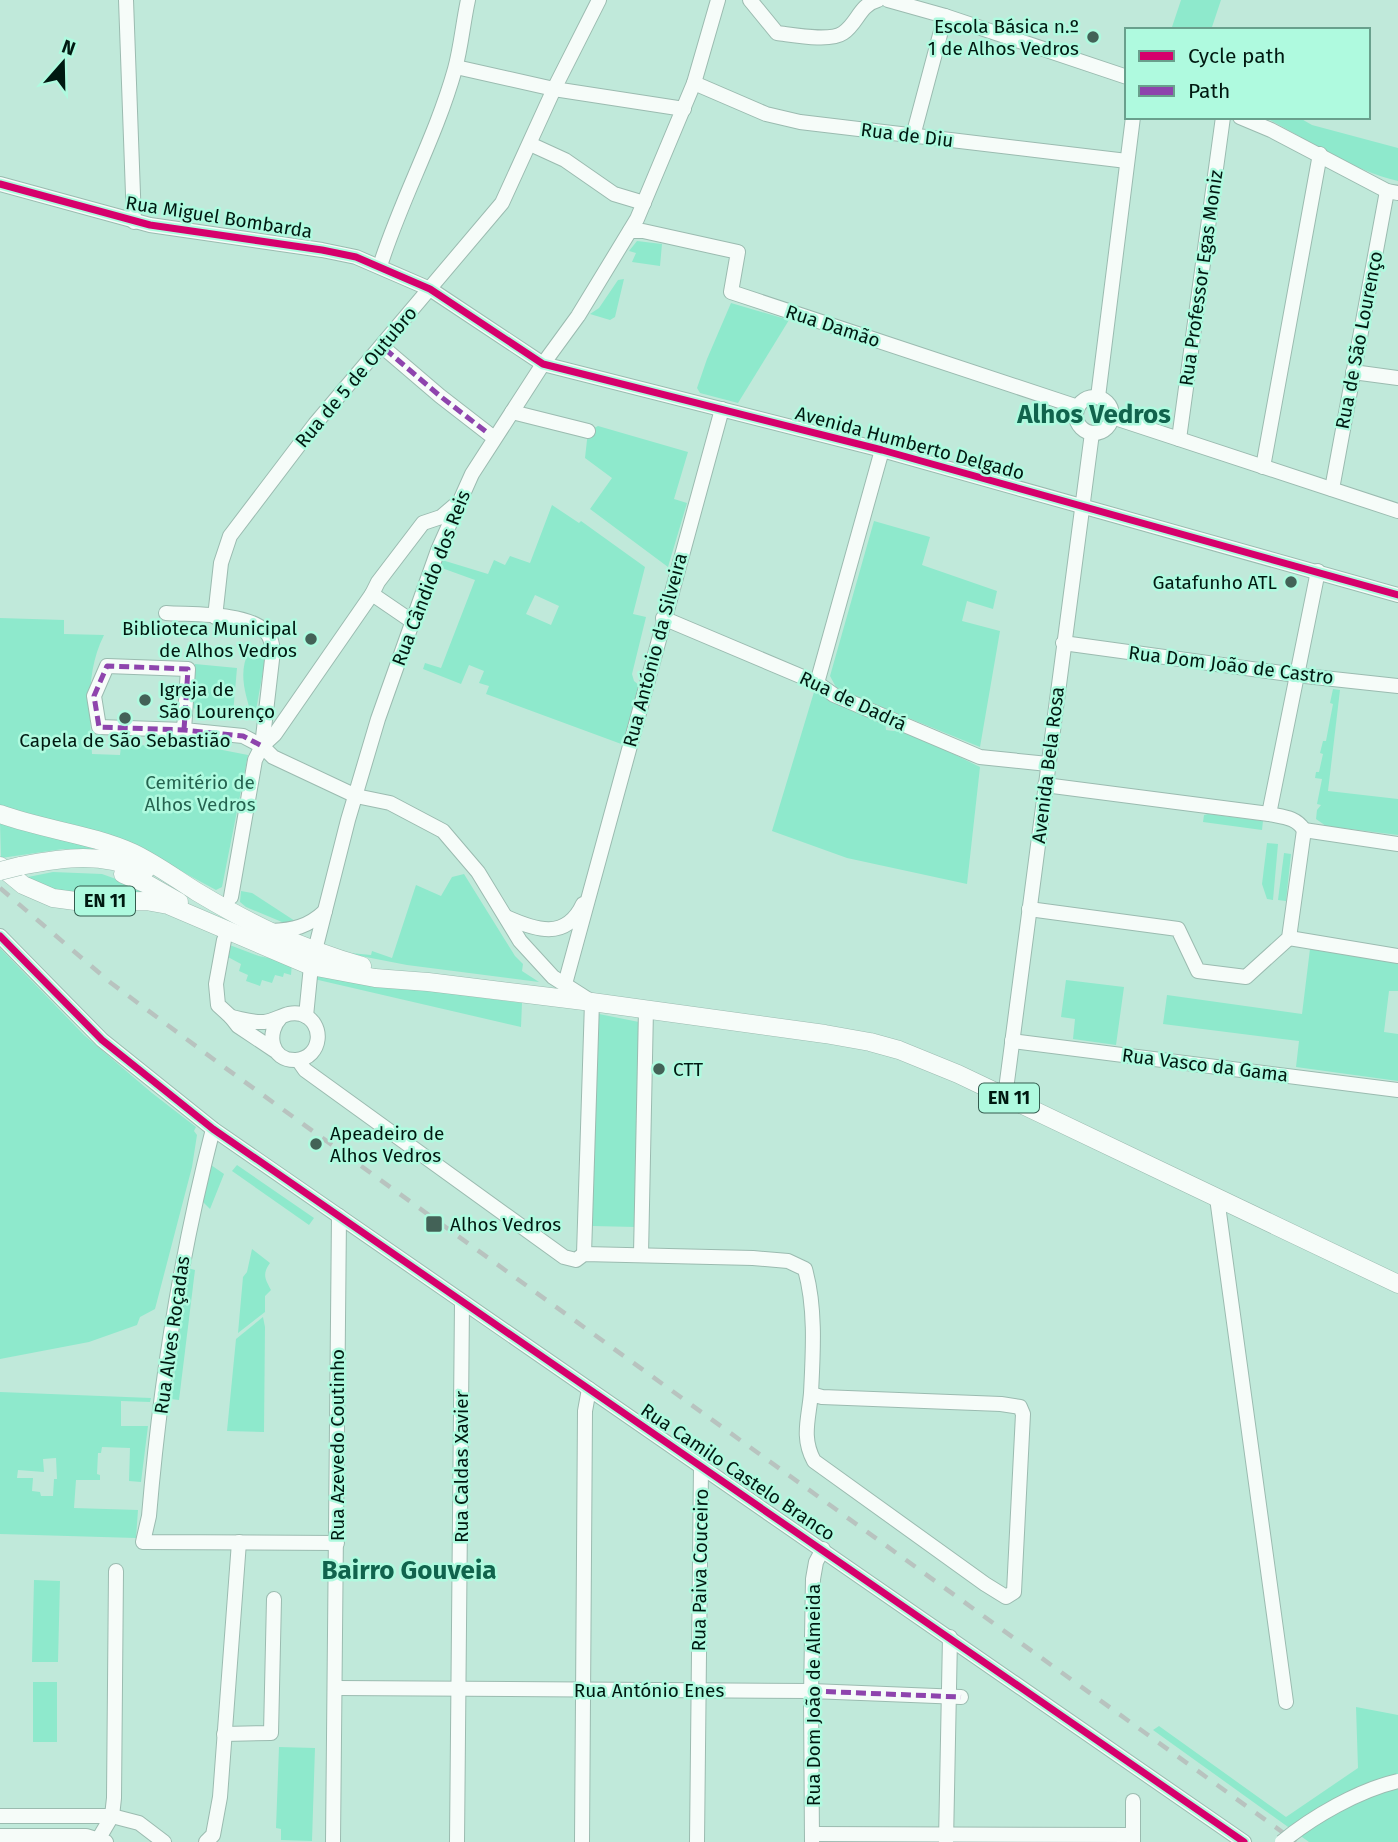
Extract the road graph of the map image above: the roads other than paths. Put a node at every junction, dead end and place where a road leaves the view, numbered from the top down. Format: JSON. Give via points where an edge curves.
{"nodes":[{"id":1,"x":126,"y":0,"type":"edge"},
{"id":2,"x":468,"y":0,"type":"edge"},
{"id":3,"x":599,"y":0,"type":"edge"},
{"id":4,"x":718,"y":0,"type":"edge"},
{"id":5,"x":750,"y":0,"type":"edge"},
{"id":6,"x":878,"y":0,"type":"edge"},
{"id":7,"x":888,"y":0,"type":"edge"},
{"id":8,"x":945,"y":16,"type":"junction"},
{"id":9,"x":456,"y":67,"type":"junction"},
{"id":10,"x":1125,"y":76,"type":"edge"},
{"id":11,"x":694,"y":83,"type":"junction"},
{"id":12,"x":554,"y":89,"type":"junction"},
{"id":13,"x":684,"y":110,"type":"junction"},
{"id":14,"x":1133,"y":119,"type":"edge"},
{"id":15,"x":1223,"y":119,"type":"edge"},
{"id":16,"x":1245,"y":119,"type":"edge"},
{"id":17,"x":912,"y":136,"type":"junction"},
{"id":18,"x":530,"y":144,"type":"junction"},
{"id":19,"x":1320,"y":154,"type":"junction"},
{"id":20,"x":1127,"y":161,"type":"junction"},
{"id":21,"x":0,"y":184,"type":"edge"},
{"id":22,"x":1393,"y":192,"type":"edge"},
{"id":23,"x":644,"y":203,"type":"junction"},
{"id":24,"x":134,"y":222,"type":"junction"},
{"id":25,"x":630,"y":231,"type":"junction"},
{"id":26,"x":380,"y":266,"type":"junction"},
{"id":27,"x":430,"y":289,"type":"junction"},
{"id":28,"x":385,"y":349,"type":"dead end"},
{"id":29,"x":543,"y":364,"type":"junction"},
{"id":30,"x":1353,"y":372,"type":"junction"},
{"id":31,"x":1398,"y":377,"type":"edge"},
{"id":32,"x":1098,"y":397,"type":"junction"},
{"id":33,"x":1078,"y":407,"type":"junction"},
{"id":34,"x":722,"y":409,"type":"junction"},
{"id":35,"x":512,"y":412,"type":"junction"},
{"id":36,"x":1112,"y":417,"type":"junction"},
{"id":37,"x":588,"y":431,"type":"dead end"},
{"id":38,"x":1092,"y":433,"type":"junction"},
{"id":39,"x":489,"y":434,"type":"dead end"},
{"id":40,"x":1179,"y":439,"type":"junction"},
{"id":41,"x":882,"y":450,"type":"junction"},
{"id":42,"x":1263,"y":467,"type":"junction"},
{"id":43,"x":1332,"y":489,"type":"junction"},
{"id":44,"x":460,"y":501,"type":"junction"},
{"id":45,"x":1083,"y":505,"type":"junction"},
{"id":46,"x":1398,"y":511,"type":"edge"},
{"id":47,"x":1318,"y":571,"type":"junction"},
{"id":48,"x":372,"y":594,"type":"junction"},
{"id":49,"x":1398,"y":595,"type":"edge"},
{"id":50,"x":166,"y":613,"type":"dead end"},
{"id":51,"x":215,"y":617,"type":"junction"},
{"id":52,"x":663,"y":618,"type":"junction"},
{"id":53,"x":413,"y":622,"type":"junction"},
{"id":54,"x":1063,"y":643,"type":"junction"},
{"id":55,"x":1296,"y":675,"type":"junction"},
{"id":56,"x":817,"y":683,"type":"junction"},
{"id":57,"x":1398,"y":686,"type":"edge"},
{"id":58,"x":184,"y":730,"type":"junction"},
{"id":59,"x":262,"y":746,"type":"junction"},
{"id":60,"x":1048,"y":764,"type":"junction"},
{"id":61,"x":1045,"y":785,"type":"junction"},
{"id":62,"x":356,"y":796,"type":"junction"},
{"id":63,"x":0,"y":814,"type":"edge"},
{"id":64,"x":1269,"y":814,"type":"junction"},
{"id":65,"x":1304,"y":830,"type":"junction"},
{"id":66,"x":1398,"y":844,"type":"edge"},
{"id":67,"x":46,"y":861,"type":"junction"},
{"id":68,"x":0,"y":868,"type":"edge"},
{"id":69,"x":590,"y":891,"type":"junction"},
{"id":70,"x":197,"y":892,"type":"junction"},
{"id":71,"x":231,"y":897,"type":"dead end"},
{"id":72,"x":1029,"y":909,"type":"junction"},
{"id":73,"x":326,"y":910,"type":"junction"},
{"id":74,"x":506,"y":917,"type":"junction"},
{"id":75,"x":266,"y":931,"type":"junction"},
{"id":76,"x":219,"y":932,"type":"junction"},
{"id":77,"x":0,"y":936,"type":"edge"},
{"id":78,"x":1289,"y":938,"type":"junction"},
{"id":79,"x":1398,"y":956,"type":"edge"},
{"id":80,"x":314,"y":959,"type":"junction"},
{"id":81,"x":565,"y":984,"type":"junction"},
{"id":82,"x":592,"y":1002,"type":"junction"},
{"id":83,"x":646,"y":1009,"type":"junction"},
{"id":84,"x":306,"y":1016,"type":"junction"},
{"id":85,"x":231,"y":1017,"type":"junction"},
{"id":86,"x":281,"y":1017,"type":"junction"},
{"id":87,"x":1012,"y":1041,"type":"junction"},
{"id":88,"x":277,"y":1052,"type":"junction"},
{"id":89,"x":298,"y":1060,"type":"junction"},
{"id":90,"x":1398,"y":1090,"type":"edge"},
{"id":91,"x":1005,"y":1097,"type":"junction"},
{"id":92,"x":213,"y":1129,"type":"junction"},
{"id":93,"x":1217,"y":1198,"type":"junction"},
{"id":94,"x":339,"y":1216,"type":"junction"},
{"id":95,"x":584,"y":1254,"type":"junction"},
{"id":96,"x":641,"y":1254,"type":"junction"},
{"id":97,"x":1398,"y":1284,"type":"edge"},
{"id":98,"x":462,"y":1301,"type":"junction"},
{"id":99,"x":589,"y":1389,"type":"junction"},
{"id":100,"x":811,"y":1394,"type":"junction"},
{"id":101,"x":701,"y":1467,"type":"junction"},
{"id":102,"x":239,"y":1542,"type":"junction"},
{"id":103,"x":337,"y":1542,"type":"junction"},
{"id":104,"x":823,"y":1549,"type":"junction"},
{"id":105,"x":116,"y":1571,"type":"dead end"},
{"id":106,"x":274,"y":1599,"type":"dead end"},
{"id":107,"x":950,"y":1637,"type":"junction"},
{"id":108,"x":336,"y":1688,"type":"junction"},
{"id":109,"x":459,"y":1689,"type":"junction"},
{"id":110,"x":584,"y":1689,"type":"junction"},
{"id":111,"x":698,"y":1690,"type":"junction"},
{"id":112,"x":811,"y":1691,"type":"junction"},
{"id":113,"x":955,"y":1696,"type":"junction"},
{"id":114,"x":1286,"y":1702,"type":"dead end"},
{"id":115,"x":224,"y":1734,"type":"junction"},
{"id":116,"x":1398,"y":1781,"type":"edge"},
{"id":117,"x":1133,"y":1801,"type":"dead end"},
{"id":118,"x":0,"y":1816,"type":"edge"},
{"id":119,"x":112,"y":1816,"type":"junction"},
{"id":120,"x":0,"y":1836,"type":"edge"},
{"id":121,"x":812,"y":1838,"type":"edge"},
{"id":122,"x":946,"y":1838,"type":"edge"},
{"id":123,"x":1133,"y":1839,"type":"edge"},
{"id":124,"x":102,"y":1840,"type":"edge"},
{"id":125,"x":163,"y":1842,"type":"edge"},
{"id":126,"x":206,"y":1842,"type":"edge"},
{"id":127,"x":333,"y":1842,"type":"edge"},
{"id":128,"x":457,"y":1842,"type":"edge"},
{"id":129,"x":582,"y":1842,"type":"edge"},
{"id":130,"x":696,"y":1842,"type":"edge"},
{"id":131,"x":1244,"y":1842,"type":"edge"},
{"id":132,"x":1282,"y":1842,"type":"edge"}],
"edges":[{"from":1,"to":24,"type":"street"},
{"from":2,"to":9,"type":"street"},
{"from":3,"to":12,"type":"street","name":"Rua de 5 de Outubro"},
{"from":4,"to":11,"type":"street","name":"Rua Cândido dos Reis"},
{"from":5,"to":6,"type":"street","via":[[778,33],[832,37],[842,34],[869,2]]},
{"from":7,"to":8,"type":"street"},
{"from":8,"to":10,"type":"street"},
{"from":8,"to":17,"type":"street"},
{"from":9,"to":12,"type":"street"},
{"from":9,"to":26,"type":"street"},
{"from":11,"to":13,"type":"street","name":"Rua Cândido dos Reis"},
{"from":11,"to":17,"type":"street","name":"Rua de Diu","via":[[778,117]]},
{"from":12,"to":13,"type":"street"},
{"from":12,"to":18,"type":"street","name":"Rua de 5 de Outubro"},
{"from":13,"to":23,"type":"street","name":"Rua Cândido dos Reis"},
{"from":14,"to":20,"type":"street"},
{"from":15,"to":40,"type":"street","name":"Rua Professor Egas Moniz"},
{"from":16,"to":19,"type":"street"},
{"from":17,"to":20,"type":"street","name":"Rua de Diu"},
{"from":18,"to":23,"type":"street","via":[[565,160],[614,194]]},
{"from":18,"to":27,"type":"street","name":"Rua de 5 de Outubro","via":[[502,203]]},
{"from":19,"to":22,"type":"street"},
{"from":19,"to":42,"type":"street"},
{"from":20,"to":32,"type":"street"},
{"from":21,"to":24,"type":"street","name":"Rua Miguel Bombarda"},
{"from":22,"to":30,"type":"street","name":"Rua de São Lourenço"},
{"from":23,"to":25,"type":"street","name":"Rua Cândido dos Reis"},
{"from":24,"to":26,"type":"street","name":"Rua Miguel Bombarda","via":[[335,252]]},
{"from":25,"to":29,"type":"street","name":"Rua Cândido dos Reis"},
{"from":25,"to":33,"type":"street","name":"Rua Damão","via":[[738,252],[731,292]]},
{"from":26,"to":27,"type":"street","name":"Rua Miguel Bombarda"},
{"from":27,"to":29,"type":"street","name":"Avenida Humberto Delgado"},
{"from":27,"to":51,"type":"street","name":"Rua de 5 de Outubro","via":[[316,424],[230,536],[221,563]]},
{"from":28,"to":39,"type":"street"},
{"from":29,"to":34,"type":"street","name":"Avenida Humberto Delgado"},
{"from":29,"to":35,"type":"street","name":"Rua Cândido dos Reis"},
{"from":30,"to":31,"type":"street"},
{"from":30,"to":43,"type":"street","name":"Rua de São Lourenço"},
{"from":32,"to":33,"type":"street","via":[[1083,400]]},
{"from":32,"to":36,"type":"street","via":[[1110,406]]},
{"from":33,"to":38,"type":"street","via":[[1077,422]]},
{"from":34,"to":41,"type":"street","name":"Avenida Humberto Delgado"},
{"from":34,"to":52,"type":"street","name":"Rua António da Silveira"},
{"from":35,"to":37,"type":"street"},
{"from":35,"to":44,"type":"street","name":"Rua Cândido dos Reis"},
{"from":36,"to":38,"type":"street","via":[[1106,428]]},
{"from":36,"to":40,"type":"street"},
{"from":38,"to":45,"type":"street","name":"Avenida Bela Rosa"},
{"from":40,"to":42,"type":"street"},
{"from":41,"to":45,"type":"street","name":"Avenida Humberto Delgado"},
{"from":41,"to":56,"type":"street"},
{"from":42,"to":43,"type":"street"},
{"from":43,"to":46,"type":"street"},
{"from":44,"to":48,"type":"street","via":[[440,517],[423,523]]},
{"from":44,"to":53,"type":"street","name":"Rua Cândido dos Reis"},
{"from":45,"to":47,"type":"street","name":"Avenida Humberto Delgado"},
{"from":45,"to":54,"type":"street","name":"Avenida Bela Rosa"},
{"from":47,"to":49,"type":"street","name":"Avenida Humberto Delgado"},
{"from":47,"to":55,"type":"street"},
{"from":48,"to":53,"type":"street"},
{"from":48,"to":59,"type":"street"},
{"from":50,"to":51,"type":"street"},
{"from":51,"to":59,"type":"street","via":[[253,622],[272,642]]},
{"from":52,"to":56,"type":"street","name":"Rua de Dadrá"},
{"from":52,"to":69,"type":"street","name":"Rua António da Silveira"},
{"from":53,"to":62,"type":"street","name":"Rua Cândido dos Reis"},
{"from":54,"to":55,"type":"street","name":"Rua Dom João de Castro"},
{"from":54,"to":60,"type":"street","name":"Avenida Bela Rosa"},
{"from":55,"to":57,"type":"street","name":"Rua Dom João de Castro"},
{"from":55,"to":64,"type":"street"},
{"from":56,"to":60,"type":"street","name":"Rua de Dadrá","via":[[834,695],[980,757]]},
{"from":58,"to":58,"type":"street","via":[[99,727],[94,696],[107,666],[188,669]]},
{"from":58,"to":59,"type":"street","via":[[243,736]]},
{"from":59,"to":62,"type":"street","via":[[273,757]]},
{"from":59,"to":71,"type":"street","via":[[255,760]]},
{"from":60,"to":61,"type":"street","name":"Avenida Bela Rosa"},
{"from":61,"to":64,"type":"street"},
{"from":61,"to":72,"type":"street","name":"Avenida Bela Rosa"},
{"from":62,"to":73,"type":"street","name":"Rua Cândido dos Reis"},
{"from":62,"to":74,"type":"street","via":[[390,803],[443,831],[478,872]]},
{"from":63,"to":70,"type":"main road","number":"EN 11","via":[[104,842],[155,865]]},
{"from":64,"to":65,"type":"street","via":[[1293,819]]},
{"from":65,"to":66,"type":"street"},
{"from":65,"to":78,"type":"street"},
{"from":67,"to":68,"type":"main road","bridge":true},
{"from":67,"to":70,"type":"main road","via":[[96,857],[118,861]]},
{"from":67,"to":76,"type":"main road","via":[[124,874],[187,906]]},
{"from":68,"to":76,"type":"main road","number":"EN 11","via":[[52,898],[168,905]]},
{"from":69,"to":74,"type":"street","name":"Rua António da Silveira","via":[[581,910],[554,930]]},
{"from":69,"to":81,"type":"street","name":"Rua António da Silveira"},
{"from":70,"to":75,"type":"main road","number":"EN 11"},
{"from":72,"to":78,"type":"street","via":[[1178,929],[1198,971],[1246,976]]},
{"from":72,"to":87,"type":"street","name":"Avenida Bela Rosa"},
{"from":73,"to":75,"type":"street","via":[[299,929]]},
{"from":73,"to":80,"type":"street","name":"Rua Cândido dos Reis"},
{"from":74,"to":81,"type":"street","via":[[520,941]]},
{"from":75,"to":80,"type":"main road","number":"EN 11"},
{"from":76,"to":80,"type":"main road","number":"EN 11"},
{"from":76,"to":85,"type":"street","via":[[218,1005]]},
{"from":77,"to":92,"type":"street","name":"Rua Camilo Castelo Branco","via":[[102,1040]]},
{"from":78,"to":79,"type":"street"},
{"from":80,"to":82,"type":"main road","number":"EN 11","via":[[428,982]]},
{"from":80,"to":84,"type":"street","name":"Rua Cândido dos Reis"},
{"from":81,"to":82,"type":"street"},
{"from":82,"to":83,"type":"main road","number":"EN 11"},
{"from":82,"to":95,"type":"street"},
{"from":83,"to":91,"type":"main road","number":"EN 11","via":[[870,1042],[929,1061]]},
{"from":83,"to":96,"type":"street"},
{"from":84,"to":86,"type":"street"},
{"from":84,"to":89,"type":"street","via":[[315,1025],[318,1040],[311,1053]]},
{"from":85,"to":86,"type":"street","via":[[265,1023]]},
{"from":85,"to":88,"type":"street"},
{"from":86,"to":88,"type":"street","via":[[271,1037]]},
{"from":87,"to":90,"type":"street","name":"Rua Vasco da Gama"},
{"from":87,"to":91,"type":"street","name":"Avenida Bela Rosa"},
{"from":88,"to":89,"type":"street"},
{"from":89,"to":95,"type":"street","via":[[305,1070],[564,1257],[576,1260]]},
{"from":91,"to":93,"type":"main road","number":"EN 11"},
{"from":92,"to":94,"type":"street","name":"Rua Camilo Castelo Branco"},
{"from":92,"to":102,"type":"street","name":"Rua Alves Roçadas","via":[[172,1321],[143,1542]]},
{"from":93,"to":97,"type":"main road","number":"EN 11"},
{"from":93,"to":114,"type":"street"},
{"from":94,"to":98,"type":"street","name":"Rua Camilo Castelo Branco"},
{"from":94,"to":103,"type":"street","name":"Rua Azevedo Coutinho"},
{"from":95,"to":96,"type":"street"},
{"from":96,"to":100,"type":"street","via":[[788,1261],[805,1269],[812,1294]]},
{"from":98,"to":99,"type":"street","name":"Rua Camilo Castelo Branco"},
{"from":98,"to":109,"type":"street","name":"Rua Caldas Xavier"},
{"from":99,"to":101,"type":"street","name":"Rua Camilo Castelo Branco"},
{"from":99,"to":110,"type":"street","via":[[585,1411]]},
{"from":100,"to":100,"type":"street","via":[[1020,1408],[1014,1592],[1006,1597],[985,1584],[814,1461],[807,1447]]},
{"from":101,"to":104,"type":"street","name":"Rua Camilo Castelo Branco"},
{"from":101,"to":111,"type":"street","name":"Rua Paiva Couceiro"},
{"from":102,"to":103,"type":"street"},
{"from":102,"to":115,"type":"street"},
{"from":103,"to":108,"type":"street","name":"Rua Azevedo Coutinho"},
{"from":104,"to":107,"type":"street","name":"Rua Camilo Castelo Branco"},
{"from":104,"to":112,"type":"street","name":"Rua Dom João de Almeida","via":[[814,1569]]},
{"from":105,"to":119,"type":"street"},
{"from":106,"to":115,"type":"street","via":[[271,1733]]},
{"from":107,"to":113,"type":"street"},
{"from":107,"to":131,"type":"street","name":"Rua Camilo Castelo Branco"},
{"from":108,"to":109,"type":"street","name":"Rua António Enes"},
{"from":108,"to":127,"type":"street","name":"Rua Azevedo Coutinho"},
{"from":109,"to":110,"type":"street","name":"Rua António Enes"},
{"from":109,"to":128,"type":"street","name":"Rua Caldas Xavier"},
{"from":110,"to":111,"type":"street","name":"Rua António Enes"},
{"from":110,"to":129,"type":"street"},
{"from":111,"to":112,"type":"street","name":"Rua António Enes"},
{"from":111,"to":130,"type":"street","name":"Rua Paiva Couceiro"},
{"from":112,"to":113,"type":"street","name":"Rua António Enes"},
{"from":112,"to":121,"type":"street","name":"Rua Dom João de Almeida"},
{"from":113,"to":122,"type":"street"},
{"from":115,"to":126,"type":"street","via":[[218,1810],[213,1835]]},
{"from":116,"to":132,"type":"street","bridge":true,"via":[[1340,1805]]},
{"from":117,"to":123,"type":"street"},
{"from":118,"to":119,"type":"street"},
{"from":119,"to":124,"type":"street"},
{"from":119,"to":125,"type":"street","via":[[139,1823]]},
{"from":120,"to":124,"type":"street"},
{"from":121,"to":122,"type":"street"},
{"from":122,"to":123,"type":"street"}]}
